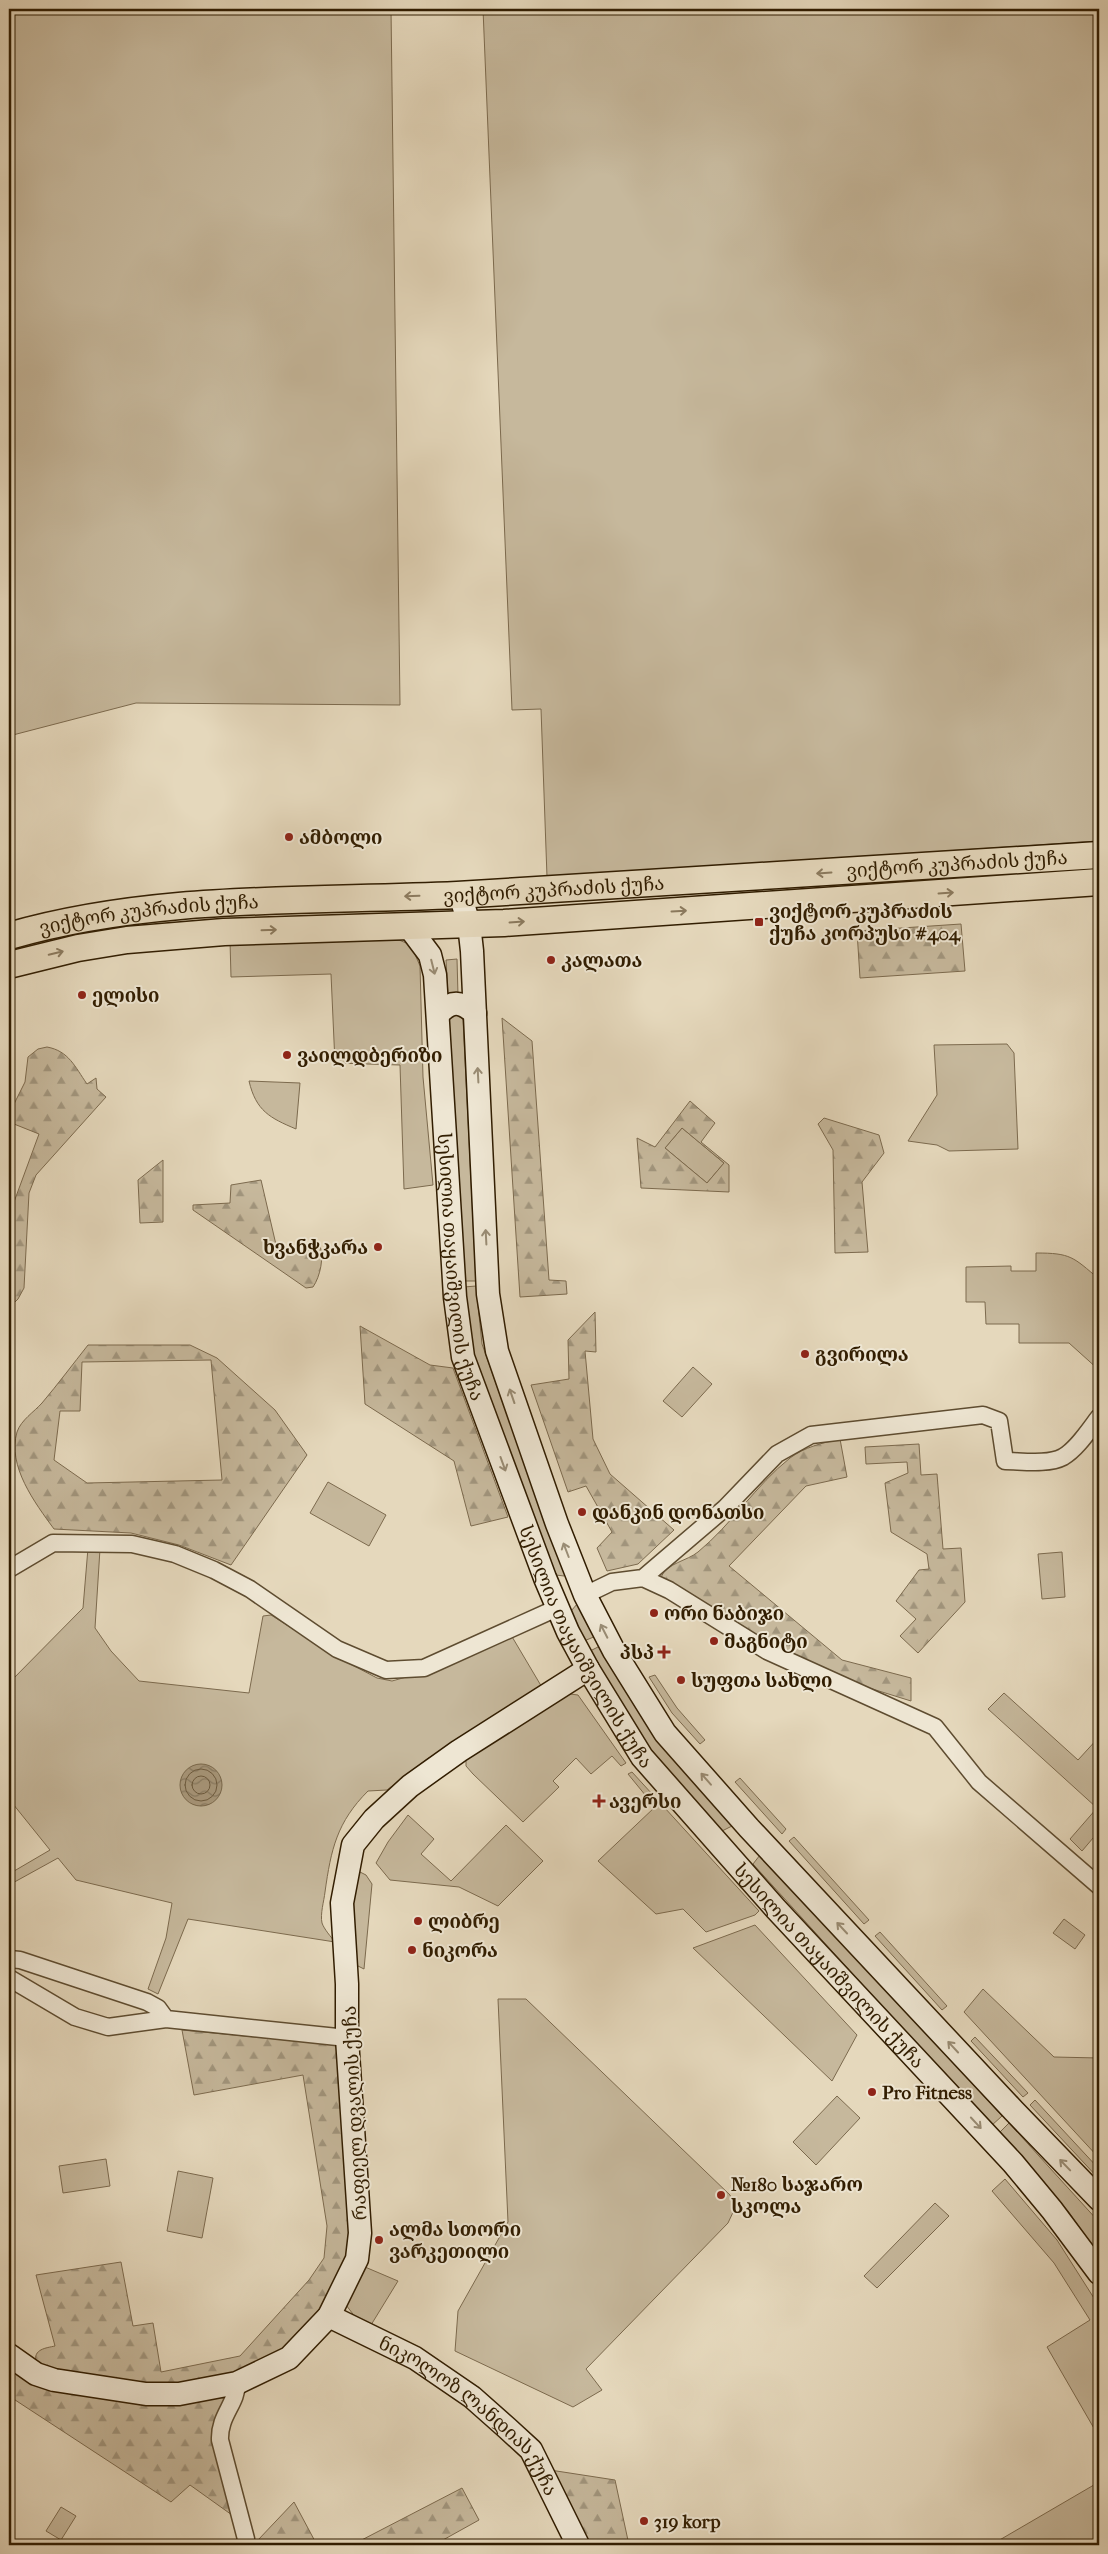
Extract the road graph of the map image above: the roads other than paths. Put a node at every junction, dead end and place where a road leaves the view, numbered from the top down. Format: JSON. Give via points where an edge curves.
{"nodes":[{"id":1,"x":1099,"y":855,"type":"edge"},
{"id":2,"x":1096,"y":883,"type":"edge"},
{"id":3,"x":460,"y":894,"type":"junction"},
{"id":4,"x":244,"y":903,"type":"junction"},
{"id":5,"x":468,"y":924,"type":"junction"},
{"id":6,"x":409,"y":926,"type":"junction"},
{"id":7,"x":240,"y":931,"type":"junction"},
{"id":8,"x":9,"y":936,"type":"edge"},
{"id":9,"x":9,"y":964,"type":"edge"},
{"id":10,"x":475,"y":1013,"type":"junction"},
{"id":11,"x":438,"y":1014,"type":"junction"},
{"id":12,"x":1099,"y":1417,"type":"edge"},
{"id":13,"x":9,"y":1569,"type":"edge"},
{"id":14,"x":576,"y":1574,"type":"junction"},
{"id":15,"x":545,"y":1578,"type":"junction"},
{"id":16,"x":642,"y":1578,"type":"junction"},
{"id":17,"x":585,"y":1594,"type":"junction"},
{"id":18,"x":556,"y":1608,"type":"junction"},
{"id":19,"x":588,"y":1669,"type":"junction"},
{"id":20,"x":738,"y":1816,"type":"junction"},
{"id":21,"x":710,"y":1837,"type":"junction"},
{"id":22,"x":770,"y":1851,"type":"junction"},
{"id":23,"x":744,"y":1873,"type":"junction"},
{"id":24,"x":1099,"y":1886,"type":"edge"},
{"id":25,"x":9,"y":1959,"type":"edge"},
{"id":26,"x":9,"y":1978,"type":"edge"},
{"id":27,"x":166,"y":2019,"type":"junction"},
{"id":28,"x":347,"y":2038,"type":"junction"},
{"id":29,"x":1099,"y":2199,"type":"edge"},
{"id":30,"x":1099,"y":2273,"type":"edge"},
{"id":31,"x":330,"y":2316,"type":"junction"},
{"id":32,"x":9,"y":2355,"type":"edge"},
{"id":33,"x":237,"y":2383,"type":"junction"},
{"id":34,"x":246,"y":2545,"type":"edge"},
{"id":35,"x":578,"y":2545,"type":"edge"}],
"edges":[{"from":1,"to":3,"type":"main road","name":"ვიქტორ კუპრაძის ქუჩა","one_way":true},
{"from":5,"to":2,"type":"main road","name":"ვიქტორ კუპრაძის ქუჩა","one_way":true},
{"from":3,"to":4,"type":"main road","name":"ვიქტორ კუპრაძის ქუჩა","one_way":true},
{"from":3,"to":5,"type":"main road","name":"სესილია თაყაიშვილის ქუჩა"},
{"from":4,"to":7,"type":"main road"},
{"from":4,"to":8,"type":"main road","name":"ვიქტორ კუპრაძის ქუჩა","via":[[192,904],[101,915],[48,924]]},
{"from":5,"to":6,"type":"main road","name":"ვიქტორ კუპრაძის ქუჩა"},
{"from":5,"to":10,"type":"main road","name":"სესილია თაყაიშვილის ქუჩა"},
{"from":7,"to":6,"type":"main road","name":"ვიქტორ კუპრაძის ქუჩა","one_way":true},
{"from":6,"to":11,"type":"main road","name":"სესილია თაყაიშვილის ქუჩა","one_way":true,"via":[[432,960]]},
{"from":9,"to":7,"type":"main road","name":"ვიქტორ კუპრაძის ქუჩა","one_way":true,"via":[[127,940]]},
{"from":10,"to":11,"type":"main road","via":[[457,1003]]},
{"from":14,"to":10,"type":"main road","name":"სესილია თაყაიშვილის ქუჩა","one_way":true,"via":[[497,1351],[488,1294]]},
{"from":11,"to":15,"type":"main road","name":"სესილია თაყაიშვილის ქუჩა","one_way":true,"via":[[455,1297],[463,1358]]},
{"from":12,"to":16,"type":"street","via":[[1070,1452],[1052,1460],[1005,1462],[999,1421],[983,1415],[811,1435],[777,1454],[725,1508]]},
{"from":13,"to":18,"type":"street","via":[[53,1543],[132,1544],[175,1554],[250,1589],[337,1649],[386,1670],[424,1668]]},
{"from":14,"to":15,"type":"main road","via":[[563,1586],[556,1586]]},
{"from":14,"to":17,"type":"main road","name":"სესილია თაყაიშვილის ქუჩა"},
{"from":15,"to":18,"type":"main road","name":"სესილია თაყაიშვილის ქუჩა"},
{"from":16,"to":17,"type":"street","via":[[612,1582]]},
{"from":16,"to":24,"type":"street","via":[[669,1590],[767,1651],[934,1727],[979,1782]]},
{"from":17,"to":18,"type":"main road"},
{"from":20,"to":17,"type":"main road","name":"სესილია თაყაიშვილის ქუჩა","one_way":true,"via":[[665,1733],[614,1652]]},
{"from":18,"to":19,"type":"main road","name":"სესილია თაყაიშვილის ქუჩა"},
{"from":19,"to":21,"type":"main road","name":"სესილია თაყაიშვილის ქუჩა","via":[[642,1757]]},
{"from":19,"to":28,"type":"main road","name":"რაფიელ დვალის ქუჩა","via":[[410,1786],[374,1819],[353,1846],[342,1903]]},
{"from":20,"to":21,"type":"main road","via":[[740,1829],[734,1840],[721,1843]]},
{"from":20,"to":22,"type":"main road","name":"სესილია თაყაიშვილის ქუჩა"},
{"from":21,"to":23,"type":"main road","name":"სესილია თაყაიშვილის ქუჩა"},
{"from":22,"to":23,"type":"main road","via":[[754,1852],[745,1863]]},
{"from":29,"to":22,"type":"main road","name":"სესილია თაყაიშვილის ქუჩა","one_way":true},
{"from":23,"to":30,"type":"main road","name":"სესილია თაყაიშვილის ქუჩა","one_way":true,"via":[[1013,2163]]},
{"from":25,"to":27,"type":"street","via":[[147,2002],[158,2008]]},
{"from":26,"to":27,"type":"street","via":[[75,2017],[92,2023],[108,2026]]},
{"from":27,"to":28,"type":"street"},
{"from":28,"to":31,"type":"main road","name":"რაფიელ დვალის ქუჩა","via":[[360,2233],[357,2258]]},
{"from":31,"to":33,"type":"main road","name":"რაფიელ დვალის ქუჩა","via":[[289,2358]]},
{"from":31,"to":35,"type":"main road","name":"ნიკოლოზ ლანდიას ქუჩა","via":[[415,2358],[472,2397],[531,2450]]},
{"from":32,"to":33,"type":"main road","name":"რაფიელ დვალის ქუჩა","via":[[36,2374],[54,2380],[146,2394],[179,2394]]},
{"from":33,"to":34,"type":"street","via":[[237,2391],[219,2426]]}]}
